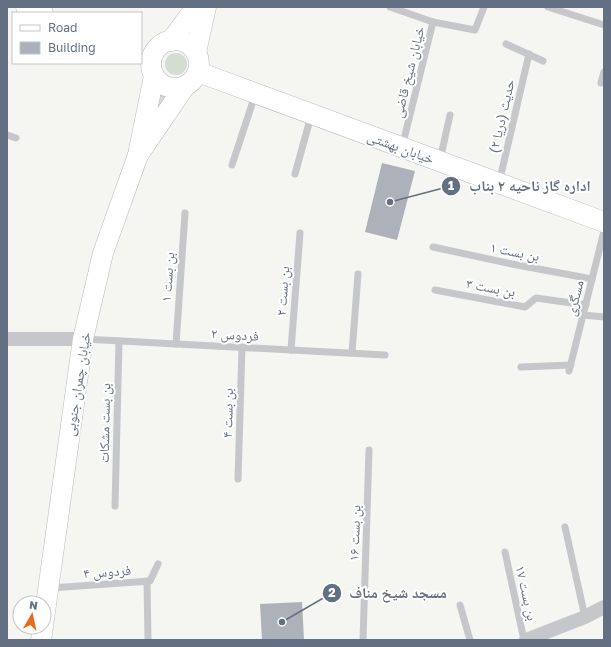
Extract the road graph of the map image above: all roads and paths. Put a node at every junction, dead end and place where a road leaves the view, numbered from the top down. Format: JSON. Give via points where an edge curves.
{"nodes":[{"id":1,"x":26,"y":7,"type":"edge"},
{"id":2,"x":196,"y":7,"type":"edge"},
{"id":3,"x":206,"y":7,"type":"edge"},
{"id":4,"x":390,"y":7,"type":"edge"},
{"id":5,"x":484,"y":7,"type":"edge"},
{"id":6,"x":548,"y":7,"type":"edge"},
{"id":7,"x":39,"y":12,"type":"edge"},
{"id":8,"x":434,"y":22,"type":"junction"},
{"id":9,"x":604,"y":25,"type":"edge"},
{"id":10,"x":171,"y":41,"type":"junction"},
{"id":11,"x":506,"y":44,"type":"dead end"},
{"id":12,"x":147,"y":51,"type":"edge"},
{"id":13,"x":196,"y":52,"type":"junction"},
{"id":14,"x":529,"y":54,"type":"junction"},
{"id":15,"x":543,"y":61,"type":"dead end"},
{"id":16,"x":198,"y":72,"type":"junction"},
{"id":17,"x":604,"y":72,"type":"edge"},
{"id":18,"x":154,"y":76,"type":"junction"},
{"id":19,"x":601,"y":83,"type":"dead end"},
{"id":20,"x":185,"y":86,"type":"junction"},
{"id":21,"x":255,"y":93,"type":"junction"},
{"id":22,"x":312,"y":114,"type":"junction"},
{"id":23,"x":450,"y":115,"type":"dead end"},
{"id":24,"x":7,"y":135,"type":"edge"},
{"id":25,"x":16,"y":138,"type":"dead end"},
{"id":26,"x":402,"y":148,"type":"junction"},
{"id":27,"x":138,"y":154,"type":"junction"},
{"id":28,"x":440,"y":162,"type":"junction"},
{"id":29,"x":232,"y":165,"type":"dead end"},
{"id":30,"x":295,"y":174,"type":"dead end"},
{"id":31,"x":499,"y":183,"type":"junction"},
{"id":32,"x":185,"y":213,"type":"dead end"},
{"id":33,"x":604,"y":222,"type":"edge"},
{"id":34,"x":604,"y":231,"type":"edge"},
{"id":35,"x":300,"y":233,"type":"dead end"},
{"id":36,"x":433,"y":247,"type":"dead end"},
{"id":37,"x":358,"y":274,"type":"dead end"},
{"id":38,"x":592,"y":279,"type":"junction"},
{"id":39,"x":435,"y":290,"type":"dead end"},
{"id":40,"x":586,"y":305,"type":"junction"},
{"id":41,"x":583,"y":315,"type":"junction"},
{"id":42,"x":604,"y":317,"type":"edge"},
{"id":43,"x":7,"y":339,"type":"edge"},
{"id":44,"x":82,"y":339,"type":"junction"},
{"id":45,"x":119,"y":340,"type":"junction"},
{"id":46,"x":176,"y":344,"type":"junction"},
{"id":47,"x":242,"y":347,"type":"junction"},
{"id":48,"x":291,"y":350,"type":"junction"},
{"id":49,"x":352,"y":353,"type":"junction"},
{"id":50,"x":385,"y":355,"type":"dead end"},
{"id":51,"x":521,"y":367,"type":"dead end"},
{"id":52,"x":369,"y":450,"type":"dead end"},
{"id":53,"x":238,"y":479,"type":"dead end"},
{"id":54,"x":115,"y":506,"type":"dead end"},
{"id":55,"x":565,"y":527,"type":"dead end"},
{"id":56,"x":505,"y":552,"type":"dead end"},
{"id":57,"x":158,"y":564,"type":"dead end"},
{"id":58,"x":147,"y":581,"type":"junction"},
{"id":59,"x":48,"y":589,"type":"junction"},
{"id":60,"x":47,"y":595,"type":"edge"},
{"id":61,"x":460,"y":605,"type":"dead end"},
{"id":62,"x":604,"y":607,"type":"edge"},
{"id":63,"x":585,"y":617,"type":"junction"},
{"id":64,"x":148,"y":640,"type":"edge"},
{"id":65,"x":363,"y":640,"type":"edge"},
{"id":66,"x":470,"y":640,"type":"edge"},
{"id":67,"x":525,"y":640,"type":"edge"}],
"edges":[{"from":1,"to":7,"type":"main road"},
{"from":2,"to":10,"type":"main road"},
{"from":3,"to":13,"type":"main road"},
{"from":4,"to":8,"type":"lane"},
{"from":5,"to":8,"type":"lane","name":"خیابان شیخ قاضی","via":[[475,30]]},
{"from":6,"to":9,"type":"lane"},
{"from":8,"to":26,"type":"lane","name":"خیابان شیخ قاضی"},
{"from":10,"to":12,"type":"main road"},
{"from":10,"to":13,"type":"main road","via":[[185,42]]},
{"from":11,"to":14,"type":"lane"},
{"from":12,"to":18,"type":"main road"},
{"from":13,"to":16,"type":"main road","via":[[199,58]]},
{"from":14,"to":15,"type":"lane"},
{"from":14,"to":31,"type":"lane","name":"حدیث (دریا ۲)"},
{"from":16,"to":20,"type":"main road"},
{"from":16,"to":21,"type":"main road","name":"خیابان بهشتی"},
{"from":17,"to":19,"type":"lane"},
{"from":18,"to":20,"type":"main road","via":[[165,86]]},
{"from":18,"to":27,"type":"main road","name":"خیابان چمران جنوبی"},
{"from":20,"to":27,"type":"main road","name":"خیابان چمران جنوبی"},
{"from":21,"to":22,"type":"main road","name":"خیابان بهشتی"},
{"from":21,"to":29,"type":"lane"},
{"from":22,"to":26,"type":"main road","name":"خیابان بهشتی"},
{"from":22,"to":30,"type":"lane"},
{"from":23,"to":28,"type":"lane"},
{"from":24,"to":25,"type":"lane"},
{"from":26,"to":28,"type":"main road","name":"خیابان بهشتی"},
{"from":27,"to":44,"type":"main road","name":"خیابان چمران جنوبی","via":[[103,253]]},
{"from":28,"to":31,"type":"main road","name":"خیابان بهشتی"},
{"from":31,"to":33,"type":"main road","name":"خیابان بهشتی"},
{"from":32,"to":46,"type":"lane","name":"بن بست ۱"},
{"from":34,"to":38,"type":"lane","name":"مسگری"},
{"from":35,"to":48,"type":"lane","name":"بن بست ۲"},
{"from":36,"to":38,"type":"lane","name":"بن بست ۱"},
{"from":37,"to":49,"type":"lane"},
{"from":38,"to":40,"type":"lane","name":"مسگری"},
{"from":39,"to":40,"type":"lane","name":"بن بست ۳","via":[[525,307],[536,298]]},
{"from":40,"to":41,"type":"lane","name":"مسگری"},
{"from":41,"to":42,"type":"lane"},
{"from":41,"to":51,"type":"lane","name":"مسگری","via":[[570,368]]},
{"from":43,"to":44,"type":"street"},
{"from":44,"to":45,"type":"lane","name":"فردوس ۲"},
{"from":44,"to":59,"type":"main road","name":"خیابان چمران جنوبی"},
{"from":45,"to":46,"type":"lane","name":"فردوس ۲"},
{"from":45,"to":54,"type":"lane","name":"بن بست مشکات"},
{"from":46,"to":47,"type":"lane","name":"فردوس ۲"},
{"from":47,"to":48,"type":"lane","name":"فردوس ۲"},
{"from":47,"to":53,"type":"lane","name":"بن بست ۴"},
{"from":48,"to":49,"type":"lane","name":"فردوس ۲"},
{"from":49,"to":50,"type":"lane","name":"فردوس ۲"},
{"from":52,"to":65,"type":"lane","name":"بن بست ۱۶"},
{"from":55,"to":63,"type":"lane"},
{"from":56,"to":67,"type":"lane","name":"بن بست ۱۷"},
{"from":57,"to":58,"type":"lane","name":"فردوس ۴","via":[[150,581]]},
{"from":58,"to":59,"type":"lane","name":"فردوس ۴"},
{"from":58,"to":64,"type":"lane"},
{"from":59,"to":60,"type":"main road","name":"خیابان چمران جنوبی"},
{"from":61,"to":66,"type":"lane"},
{"from":62,"to":63,"type":"street"},
{"from":63,"to":67,"type":"street"}]}
